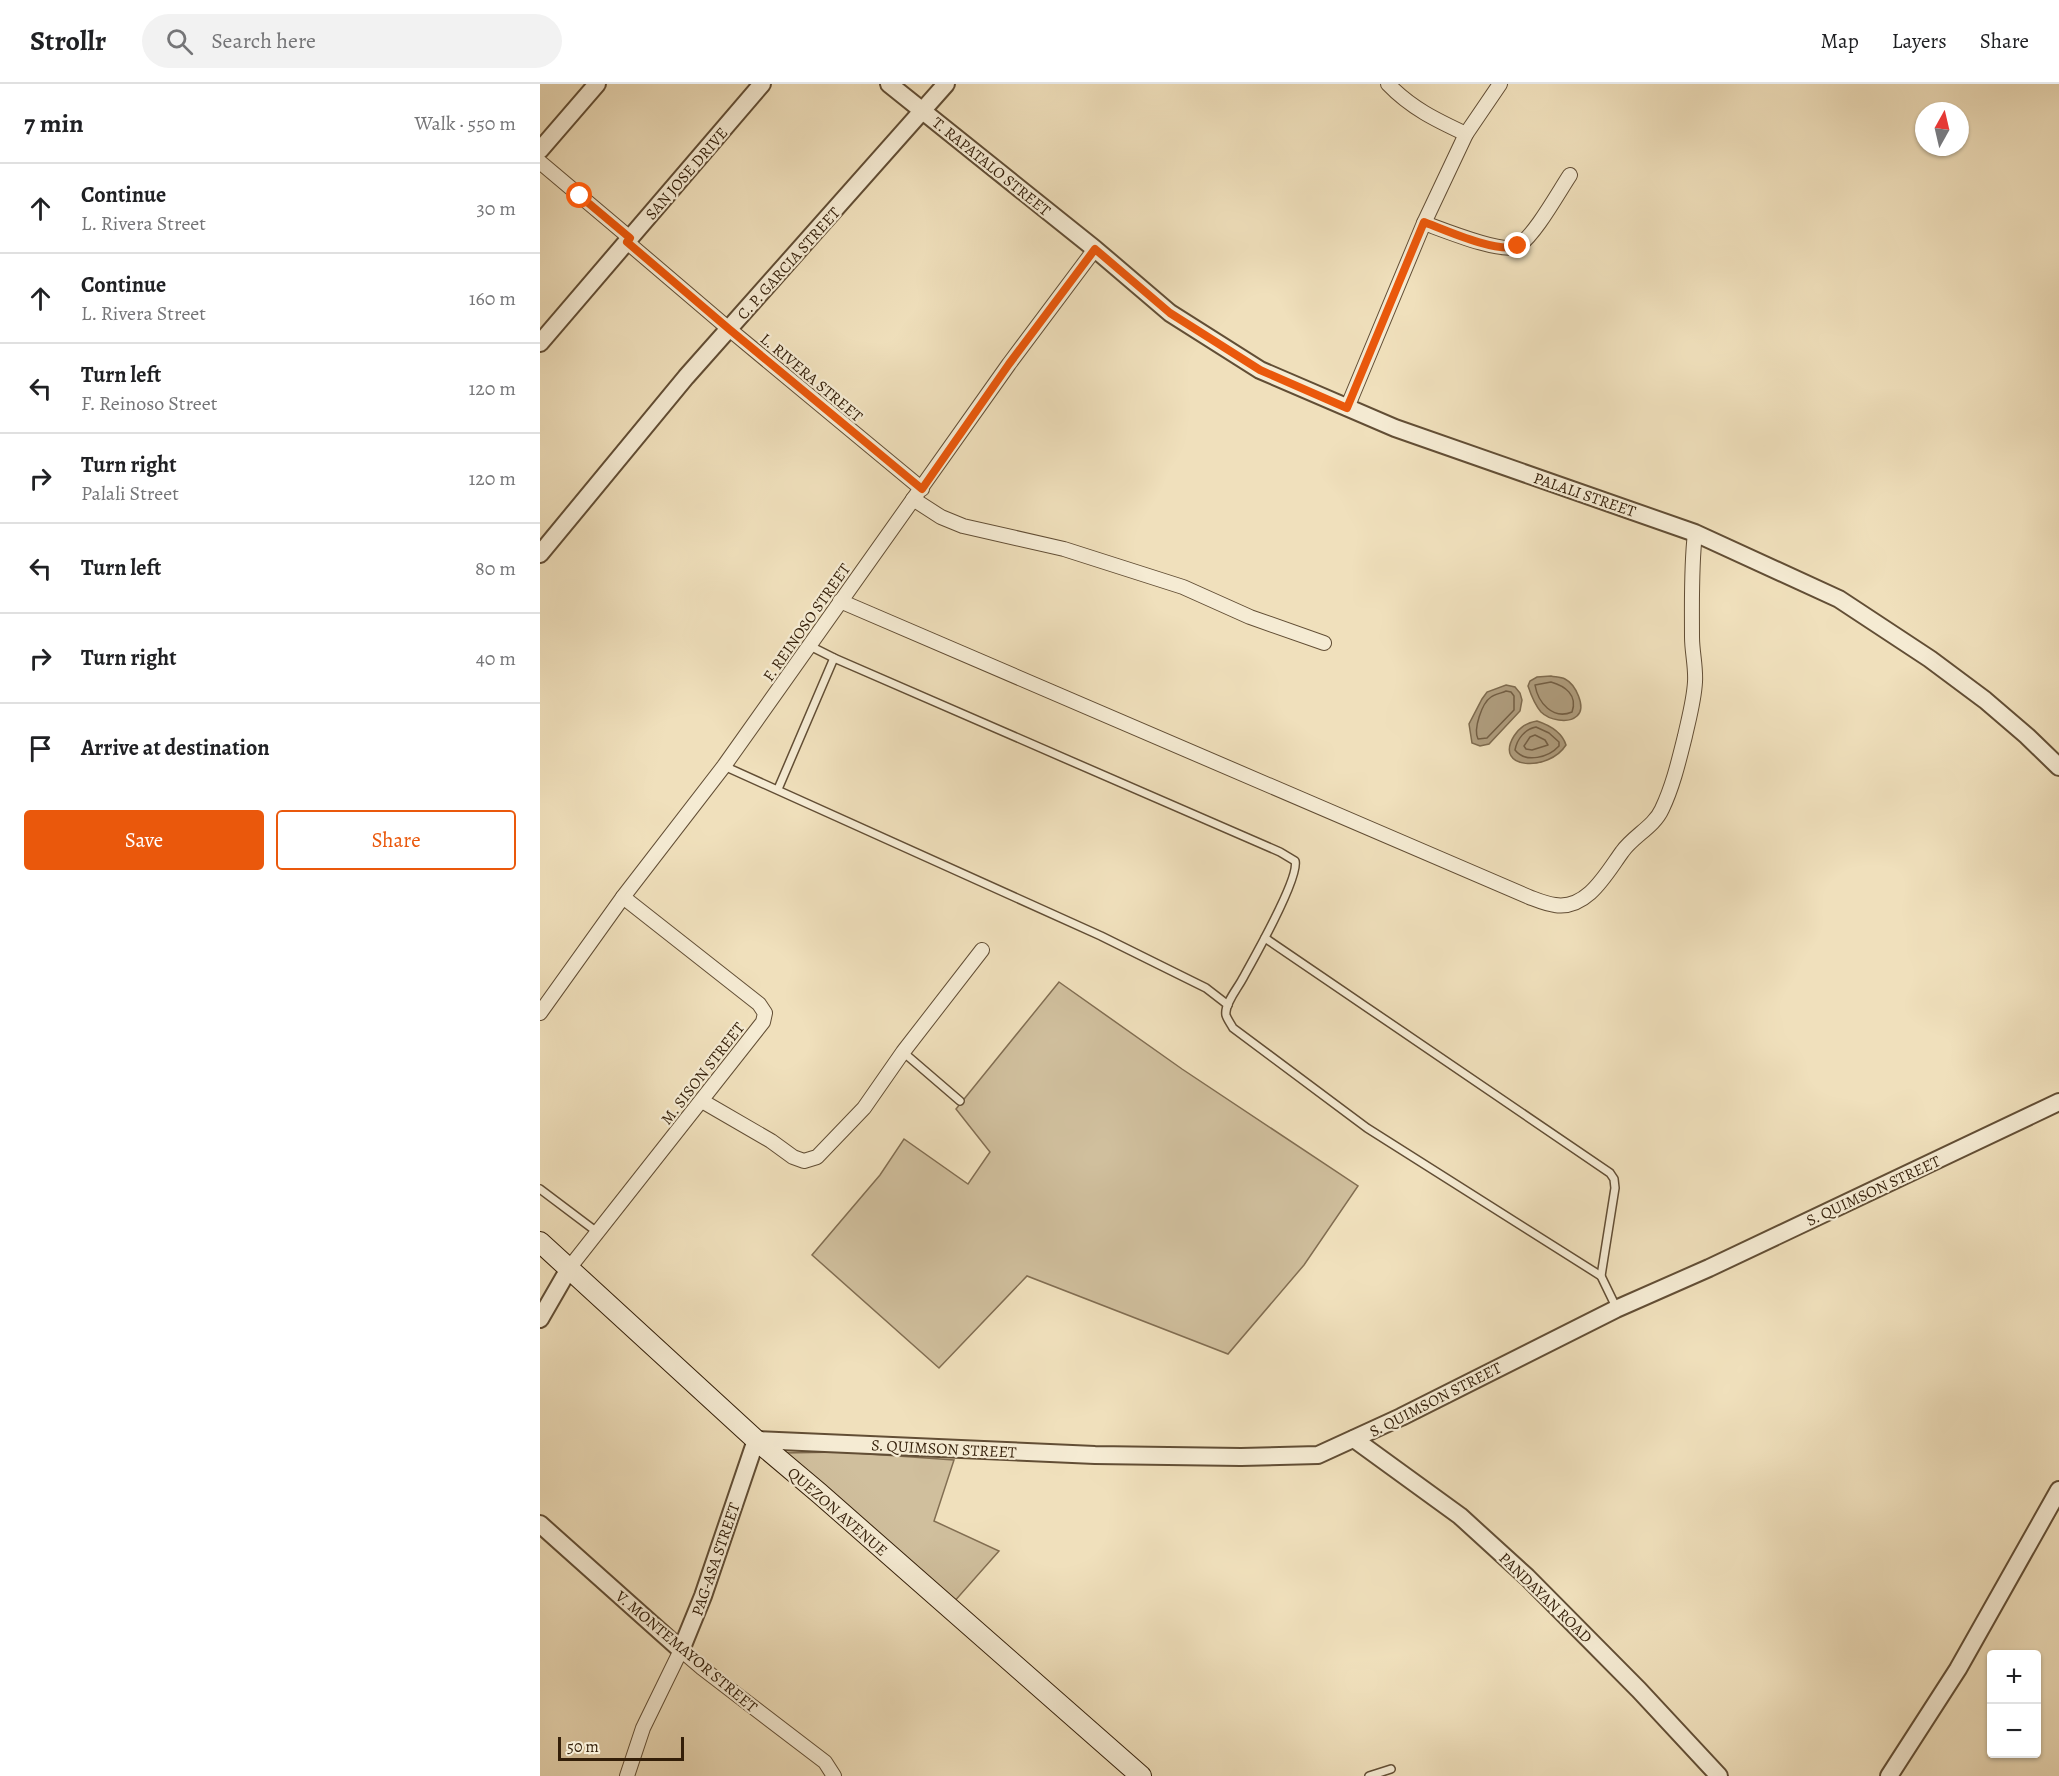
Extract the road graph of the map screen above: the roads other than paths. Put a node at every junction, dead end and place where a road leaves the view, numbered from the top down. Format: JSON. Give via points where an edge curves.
{"nodes":[{"id":1,"x":597,"y":84,"type":"edge"},
{"id":2,"x":762,"y":84,"type":"edge"},
{"id":3,"x":889,"y":84,"type":"edge"},
{"id":4,"x":946,"y":84,"type":"edge"},
{"id":5,"x":1388,"y":84,"type":"edge"},
{"id":6,"x":1500,"y":84,"type":"edge"},
{"id":7,"x":923,"y":111,"type":"junction"},
{"id":8,"x":1466,"y":134,"type":"junction"},
{"id":9,"x":540,"y":150,"type":"edge"},
{"id":10,"x":540,"y":162,"type":"edge"},
{"id":11,"x":1570,"y":175,"type":"dead end"},
{"id":12,"x":1424,"y":222,"type":"junction"},
{"id":13,"x":628,"y":240,"type":"junction"},
{"id":14,"x":1095,"y":249,"type":"junction"},
{"id":15,"x":729,"y":329,"type":"junction"},
{"id":16,"x":540,"y":343,"type":"edge"},
{"id":17,"x":1347,"y":408,"type":"junction"},
{"id":18,"x":917,"y":494,"type":"junction"},
{"id":19,"x":1695,"y":532,"type":"junction"},
{"id":20,"x":540,"y":554,"type":"edge"},
{"id":21,"x":840,"y":601,"type":"junction"},
{"id":22,"x":1324,"y":643,"type":"dead end"},
{"id":23,"x":810,"y":646,"type":"junction"},
{"id":24,"x":834,"y":658,"type":"junction"},
{"id":25,"x":724,"y":766,"type":"junction"},
{"id":26,"x":2059,"y":767,"type":"edge"},
{"id":27,"x":778,"y":789,"type":"junction"},
{"id":28,"x":623,"y":897,"type":"junction"},
{"id":29,"x":1265,"y":938,"type":"junction"},
{"id":30,"x":982,"y":950,"type":"dead end"},
{"id":31,"x":1228,"y":1005,"type":"junction"},
{"id":32,"x":540,"y":1013,"type":"edge"},
{"id":33,"x":903,"y":1052,"type":"junction"},
{"id":34,"x":702,"y":1101,"type":"junction"},
{"id":35,"x":960,"y":1101,"type":"dead end"},
{"id":36,"x":2059,"y":1102,"type":"edge"},
{"id":37,"x":540,"y":1189,"type":"edge"},
{"id":38,"x":597,"y":1232,"type":"junction"},
{"id":39,"x":540,"y":1242,"type":"edge"},
{"id":40,"x":570,"y":1268,"type":"junction"},
{"id":41,"x":1601,"y":1276,"type":"junction"},
{"id":42,"x":1616,"y":1309,"type":"junction"},
{"id":43,"x":540,"y":1319,"type":"edge"},
{"id":44,"x":1354,"y":1439,"type":"junction"},
{"id":45,"x":756,"y":1440,"type":"junction"},
{"id":46,"x":2059,"y":1490,"type":"edge"},
{"id":47,"x":540,"y":1524,"type":"edge"},
{"id":48,"x":681,"y":1650,"type":"junction"},
{"id":49,"x":1391,"y":1768,"type":"dead end"},
{"id":50,"x":627,"y":1776,"type":"edge"},
{"id":51,"x":834,"y":1776,"type":"edge"},
{"id":52,"x":1141,"y":1776,"type":"edge"},
{"id":53,"x":1369,"y":1776,"type":"edge"},
{"id":54,"x":1719,"y":1776,"type":"edge"},
{"id":55,"x":1889,"y":1776,"type":"edge"}],
"edges":[{"from":1,"to":9,"type":"street"},
{"from":2,"to":13,"type":"street","name":"SAN JOSE DRIVE"},
{"from":3,"to":7,"type":"street","name":"T. RAPATALO STREET"},
{"from":4,"to":7,"type":"street","name":"C. P. GARCIA STREET"},
{"from":5,"to":8,"type":"street","via":[[1427,116]]},
{"from":6,"to":8,"type":"street"},
{"from":7,"to":14,"type":"street","name":"T. RAPATALO STREET"},
{"from":7,"to":15,"type":"street","name":"C. P. GARCIA STREET"},
{"from":8,"to":12,"type":"street"},
{"from":10,"to":13,"type":"street","name":"L. RIVERA STREET"},
{"from":11,"to":12,"type":"street","via":[[1529,236],[1514,248],[1472,240]]},
{"from":12,"to":17,"type":"street"},
{"from":13,"to":15,"type":"street","name":"L. RIVERA STREET"},
{"from":13,"to":16,"type":"street","name":"SAN JOSE DRIVE"},
{"from":14,"to":17,"type":"street","name":"PALALI STREET","via":[[1170,313],[1250,364]]},
{"from":14,"to":18,"type":"street","name":"F. REINOSO STREET"},
{"from":15,"to":18,"type":"street","name":"L. RIVERA STREET"},
{"from":15,"to":20,"type":"street","name":"C. P. GARCIA STREET"},
{"from":17,"to":19,"type":"street","name":"PALALI STREET"},
{"from":18,"to":21,"type":"street","name":"F. REINOSO STREET"},
{"from":18,"to":22,"type":"street","name":"L. RIVERA STREET","via":[[941,517],[963,526],[1064,549],[1172,583]]},
{"from":19,"to":21,"type":"street","via":[[1695,684],[1676,772],[1662,811],[1653,823],[1623,850],[1592,892],[1565,906],[1529,897]]},
{"from":19,"to":26,"type":"street","name":"PALALI STREET","via":[[1839,599],[1985,700]]},
{"from":21,"to":23,"type":"street","name":"F. REINOSO STREET"},
{"from":23,"to":24,"type":"lane"},
{"from":23,"to":25,"type":"street","name":"F. REINOSO STREET"},
{"from":24,"to":27,"type":"lane"},
{"from":24,"to":29,"type":"lane","via":[[1295,861],[1297,867]]},
{"from":25,"to":27,"type":"lane"},
{"from":25,"to":28,"type":"street","name":"F. REINOSO STREET"},
{"from":27,"to":31,"type":"lane","via":[[1160,964],[1206,988]]},
{"from":28,"to":32,"type":"street","name":"F. REINOSO STREET"},
{"from":28,"to":34,"type":"street","name":"M. SISON STREET","via":[[759,1004],[765,1013],[763,1022]]},
{"from":29,"to":31,"type":"lane"},
{"from":29,"to":41,"type":"lane","via":[[1610,1173],[1615,1188]]},
{"from":30,"to":33,"type":"street"},
{"from":31,"to":41,"type":"lane","via":[[1226,1015],[1233,1028],[1357,1121]]},
{"from":33,"to":34,"type":"street","via":[[864,1108],[817,1157],[804,1161]]},
{"from":33,"to":35,"type":"lane"},
{"from":34,"to":38,"type":"street","name":"M. SISON STREET"},
{"from":36,"to":42,"type":"street","name":"S. QUIMSON STREET"},
{"from":37,"to":38,"type":"lane"},
{"from":38,"to":40,"type":"street","name":"M. SISON STREET"},
{"from":39,"to":40,"type":"main road","name":"QUEZON AVENUE"},
{"from":40,"to":43,"type":"street"},
{"from":40,"to":45,"type":"main road","name":"QUEZON AVENUE"},
{"from":41,"to":42,"type":"lane"},
{"from":42,"to":44,"type":"street","name":"S. QUIMSON STREET"},
{"from":44,"to":45,"type":"street","name":"S. QUIMSON STREET","via":[[1318,1455],[1241,1457],[1095,1455]]},
{"from":44,"to":54,"type":"street","name":"PANDAYAN ROAD","via":[[1460,1516],[1519,1570]]},
{"from":45,"to":48,"type":"street","name":"PAG-ASA STREET"},
{"from":45,"to":52,"type":"main road","name":"QUEZON AVENUE"},
{"from":46,"to":55,"type":"street","via":[[1958,1669]]},
{"from":47,"to":48,"type":"street","name":"V. MONTEMAYOR STREET"},
{"from":48,"to":50,"type":"street","name":"PAG-ASA STREET","via":[[643,1728]]},
{"from":48,"to":51,"type":"street","name":"V. MONTEMAYOR STREET","via":[[825,1762]]},
{"from":49,"to":53,"type":"lane"}]}
